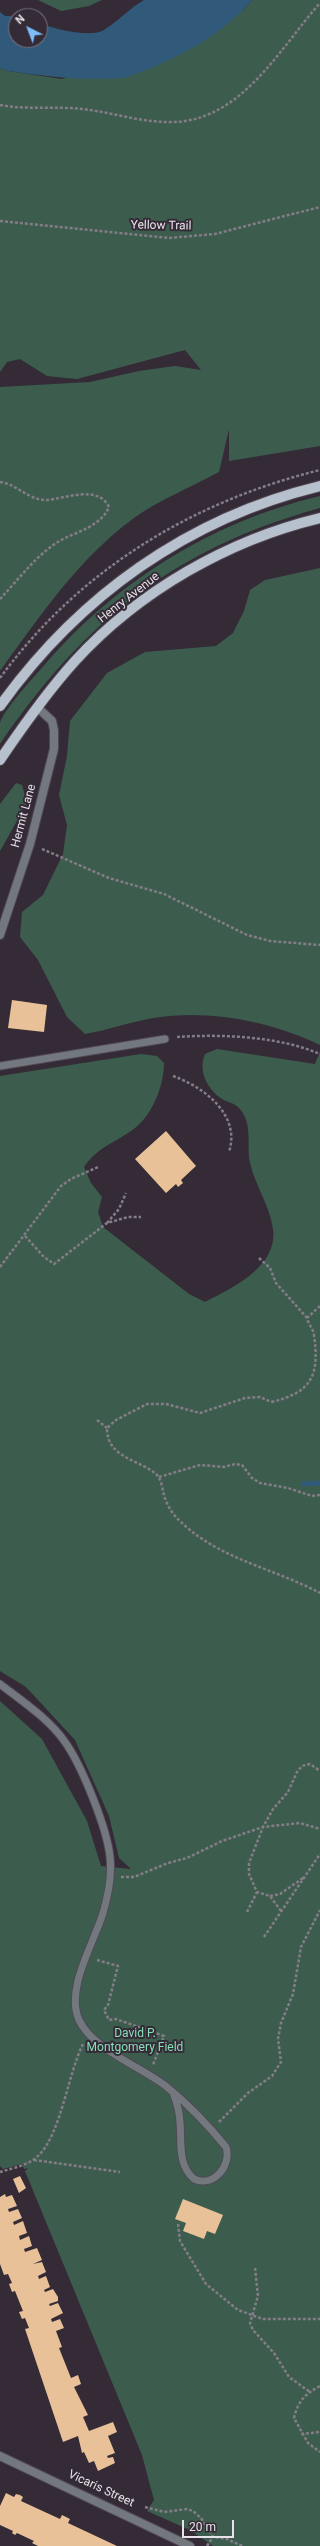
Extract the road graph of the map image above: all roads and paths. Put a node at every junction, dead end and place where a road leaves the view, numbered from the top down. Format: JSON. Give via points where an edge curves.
{"nodes":[{"id":1,"x":320,"y":3,"type":"edge"},
{"id":2,"x":0,"y":105,"type":"edge"},
{"id":3,"x":320,"y":207,"type":"edge"},
{"id":4,"x":0,"y":221,"type":"edge"},
{"id":5,"x":0,"y":482,"type":"edge"},
{"id":6,"x":320,"y":486,"type":"edge"},
{"id":7,"x":320,"y":518,"type":"edge"},
{"id":8,"x":0,"y":599,"type":"edge"},
{"id":9,"x":0,"y":706,"type":"edge"},
{"id":10,"x":37,"y":707,"type":"junction"},
{"id":11,"x":0,"y":760,"type":"edge"},
{"id":12,"x":30,"y":844,"type":"junction"},
{"id":13,"x":0,"y":935,"type":"edge"},
{"id":14,"x":320,"y":945,"type":"edge"},
{"id":15,"x":164,"y":1039,"type":"joint"},
{"id":16,"x":320,"y":1054,"type":"edge"},
{"id":17,"x":0,"y":1066,"type":"edge"},
{"id":18,"x":173,"y":1076,"type":"dead end"},
{"id":19,"x":229,"y":1152,"type":"dead end"},
{"id":20,"x":98,"y":1167,"type":"dead end"},
{"id":21,"x":126,"y":1193,"type":"dead end"},
{"id":22,"x":141,"y":1218,"type":"dead end"},
{"id":23,"x":107,"y":1223,"type":"junction"},
{"id":24,"x":25,"y":1236,"type":"junction"},
{"id":25,"x":259,"y":1258,"type":"dead end"},
{"id":26,"x":0,"y":1267,"type":"edge"},
{"id":27,"x":320,"y":1306,"type":"edge"},
{"id":28,"x":307,"y":1318,"type":"junction"},
{"id":29,"x":97,"y":1420,"type":"dead end"},
{"id":30,"x":107,"y":1428,"type":"junction"},
{"id":31,"x":159,"y":1477,"type":"junction"},
{"id":32,"x":320,"y":1495,"type":"edge"},
{"id":33,"x":320,"y":1593,"type":"edge"},
{"id":34,"x":0,"y":1684,"type":"edge"},
{"id":35,"x":320,"y":1771,"type":"edge"},
{"id":36,"x":263,"y":1828,"type":"junction"},
{"id":37,"x":320,"y":1829,"type":"edge"},
{"id":38,"x":320,"y":1854,"type":"edge"},
{"id":39,"x":110,"y":1876,"type":"junction"},
{"id":40,"x":305,"y":1876,"type":"junction"},
{"id":41,"x":257,"y":1892,"type":"junction"},
{"id":42,"x":270,"y":1896,"type":"junction"},
{"id":43,"x":320,"y":1910,"type":"edge"},
{"id":44,"x":281,"y":1911,"type":"junction"},
{"id":45,"x":247,"y":1912,"type":"dead end"},
{"id":46,"x":264,"y":1937,"type":"dead end"},
{"id":47,"x":107,"y":1963,"type":"dead end"},
{"id":48,"x":88,"y":2034,"type":"junction"},
{"id":49,"x":149,"y":2074,"type":"junction"},
{"id":50,"x":173,"y":2092,"type":"junction"},
{"id":51,"x":212,"y":2130,"type":"junction"},
{"id":52,"x":33,"y":2160,"type":"junction"},
{"id":53,"x":0,"y":2172,"type":"edge"},
{"id":54,"x":120,"y":2172,"type":"dead end"},
{"id":55,"x":178,"y":2224,"type":"dead end"},
{"id":56,"x":256,"y":2268,"type":"dead end"},
{"id":57,"x":252,"y":2315,"type":"junction"},
{"id":58,"x":320,"y":2319,"type":"edge"},
{"id":59,"x":320,"y":2386,"type":"edge"},
{"id":60,"x":310,"y":2392,"type":"junction"},
{"id":61,"x":320,"y":2432,"type":"edge"},
{"id":62,"x":301,"y":2434,"type":"junction"},
{"id":63,"x":320,"y":2452,"type":"edge"},
{"id":64,"x":0,"y":2456,"type":"edge"},
{"id":65,"x":144,"y":2507,"type":"dead end"},
{"id":66,"x":213,"y":2537,"type":"junction"},
{"id":67,"x":187,"y":2545,"type":"edge"},
{"id":68,"x":207,"y":2546,"type":"edge"},
{"id":69,"x":242,"y":2546,"type":"edge"}],
"edges":[{"from":1,"to":2,"type":"path","via":[[247,89],[229,103],[190,119],[170,122],[140,120],[82,109]]},
{"from":3,"to":4,"type":"path","name":"Yellow Trail","via":[[215,234],[169,238]]},
{"from":5,"to":8,"type":"path","via":[[37,499],[79,494],[101,498],[109,507],[92,525],[51,547]]},
{"from":6,"to":9,"type":"main road","name":"Henry Avenue","via":[[276,498],[229,517],[182,540],[143,564],[100,596],[59,634]]},
{"from":7,"to":10,"type":"main road","name":"Henry Avenue","via":[[247,542],[168,583],[97,640],[76,660]]},
{"from":10,"to":11,"type":"main road","name":"Henry Avenue"},
{"from":10,"to":12,"type":"street","name":"Hermit Lane","via":[[52,720],[54,749]]},
{"from":12,"to":13,"type":"street","name":"Hermit Lane"},
{"from":12,"to":14,"type":"path","via":[[109,878],[164,894],[247,935],[270,941]]},
{"from":15,"to":16,"type":"path","via":[[201,1036],[242,1037]]},
{"from":15,"to":17,"type":"lane"},
{"from":18,"to":19,"type":"path","via":[[201,1088],[221,1108],[232,1133]]},
{"from":20,"to":24,"type":"path","via":[[61,1186]]},
{"from":21,"to":23,"type":"path","via":[[119,1209]]},
{"from":22,"to":23,"type":"path","via":[[128,1217]]},
{"from":23,"to":24,"type":"path","via":[[54,1264]]},
{"from":24,"to":26,"type":"path"},
{"from":25,"to":28,"type":"path","via":[[270,1268],[276,1283]]},
{"from":27,"to":28,"type":"path"},
{"from":28,"to":30,"type":"path","via":[[315,1336],[316,1359],[314,1376],[306,1388],[271,1402],[260,1397],[245,1398],[200,1413],[166,1404],[147,1404],[116,1420]]},
{"from":29,"to":30,"type":"path"},
{"from":30,"to":31,"type":"path","via":[[110,1441],[121,1456],[148,1468]]},
{"from":31,"to":32,"type":"path","via":[[200,1465],[224,1467],[234,1464],[242,1465],[252,1478],[260,1483],[312,1496]]},
{"from":31,"to":33,"type":"path","via":[[174,1515],[203,1541],[243,1560],[292,1578]]},
{"from":34,"to":39,"type":"lane","via":[[54,1730],[74,1757],[101,1823],[110,1856]]},
{"from":35,"to":36,"type":"path","via":[[310,1764],[302,1766],[296,1772],[288,1792],[273,1809]]},
{"from":36,"to":37,"type":"path","via":[[300,1823]]},
{"from":36,"to":39,"type":"path","via":[[222,1841],[187,1858],[168,1862],[134,1877]]},
{"from":36,"to":41,"type":"path","via":[[249,1863],[249,1874]]},
{"from":38,"to":40,"type":"path"},
{"from":39,"to":48,"type":"lane","via":[[103,1913],[80,1972],[77,1987],[78,2018]]},
{"from":40,"to":42,"type":"path","via":[[280,1894]]},
{"from":40,"to":44,"type":"path"},
{"from":41,"to":42,"type":"path"},
{"from":41,"to":45,"type":"path"},
{"from":42,"to":44,"type":"path"},
{"from":43,"to":51,"type":"path","via":[[301,1947],[293,1994],[281,2023],[278,2039],[281,2062],[272,2076],[248,2093]]},
{"from":44,"to":46,"type":"path"},
{"from":47,"to":49,"type":"path","via":[[118,1966],[108,2005],[104,2010],[109,2020],[116,2019],[164,2036]]},
{"from":48,"to":49,"type":"lane"},
{"from":48,"to":52,"type":"path","via":[[75,2060],[48,2141]]},
{"from":49,"to":50,"type":"lane"},
{"from":50,"to":51,"type":"lane"},
{"from":50,"to":51,"type":"lane","via":[[179,2110],[182,2159],[188,2173],[198,2181],[214,2177],[226,2165],[226,2147]]},
{"from":52,"to":53,"type":"path"},
{"from":52,"to":54,"type":"path"},
{"from":55,"to":57,"type":"path","via":[[178,2236],[206,2284],[238,2310]]},
{"from":56,"to":57,"type":"path","via":[[258,2296]]},
{"from":57,"to":58,"type":"path","via":[[263,2319]]},
{"from":57,"to":60,"type":"path","via":[[250,2323],[258,2338],[274,2353],[289,2377]]},
{"from":59,"to":60,"type":"path"},
{"from":60,"to":62,"type":"path","via":[[304,2395],[297,2406],[294,2418]]},
{"from":61,"to":62,"type":"path"},
{"from":62,"to":63,"type":"path"},
{"from":64,"to":67,"type":"street","name":"Vicaris Street"},
{"from":65,"to":66,"type":"path","via":[[164,2512],[187,2509],[193,2511],[201,2518]]},
{"from":66,"to":68,"type":"path"},
{"from":66,"to":69,"type":"path","via":[[227,2539]]}]}
